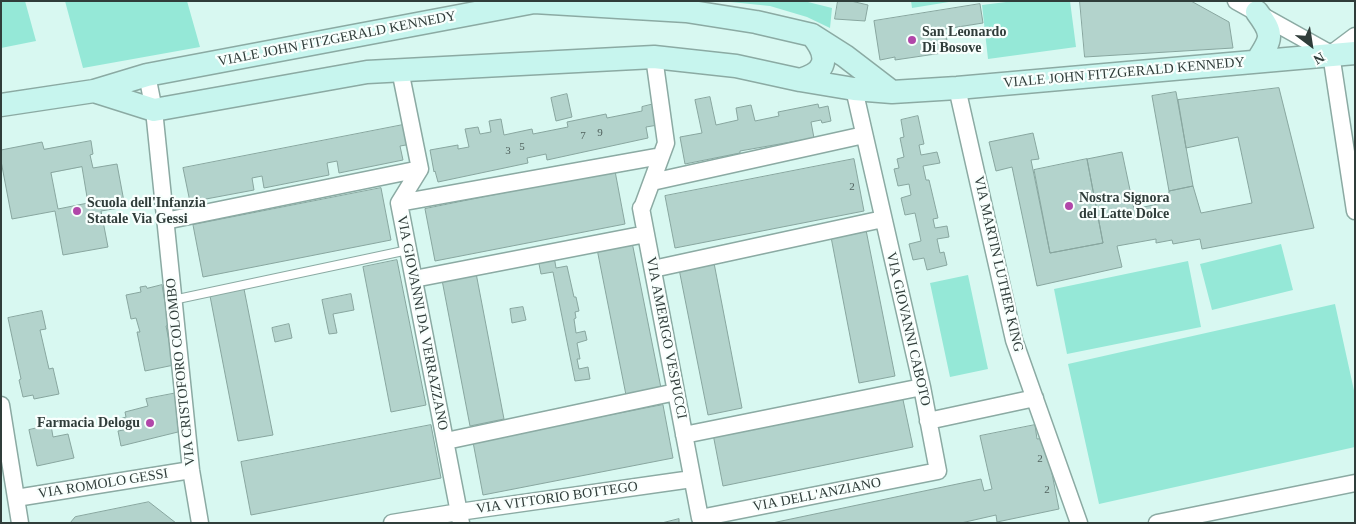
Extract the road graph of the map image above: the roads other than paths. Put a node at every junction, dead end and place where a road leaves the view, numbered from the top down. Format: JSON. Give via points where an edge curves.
{"nodes":[{"id":1,"x":1236,"y":1,"type":"edge"},
{"id":2,"x":534,"y":2,"type":"edge"},
{"id":3,"x":1257,"y":12,"type":"junction"},
{"id":4,"x":812,"y":36,"type":"junction"},
{"id":5,"x":1355,"y":36,"type":"edge"},
{"id":6,"x":1355,"y":53,"type":"edge"},
{"id":7,"x":1331,"y":54,"type":"junction"},
{"id":8,"x":845,"y":56,"type":"junction"},
{"id":9,"x":654,"y":58,"type":"junction"},
{"id":10,"x":1257,"y":61,"type":"junction"},
{"id":11,"x":400,"y":70,"type":"junction"},
{"id":12,"x":147,"y":75,"type":"junction"},
{"id":13,"x":800,"y":80,"type":"junction"},
{"id":14,"x":957,"y":88,"type":"junction"},
{"id":15,"x":854,"y":89,"type":"junction"},
{"id":16,"x":94,"y":91,"type":"junction"},
{"id":17,"x":892,"y":92,"type":"junction"},
{"id":18,"x":1,"y":105,"type":"edge"},
{"id":19,"x":154,"y":110,"type":"junction"},
{"id":20,"x":864,"y":134,"type":"junction"},
{"id":21,"x":661,"y":156,"type":"junction"},
{"id":22,"x":420,"y":169,"type":"junction"},
{"id":23,"x":652,"y":182,"type":"junction"},
{"id":24,"x":399,"y":203,"type":"junction"},
{"id":25,"x":1355,"y":211,"type":"edge"},
{"id":26,"x":883,"y":219,"type":"junction"},
{"id":27,"x":165,"y":221,"type":"junction"},
{"id":28,"x":646,"y":234,"type":"junction"},
{"id":29,"x":408,"y":250,"type":"junction"},
{"id":30,"x":653,"y":269,"type":"junction"},
{"id":31,"x":414,"y":279,"type":"junction"},
{"id":32,"x":173,"y":300,"type":"junction"},
{"id":33,"x":922,"y":387,"type":"junction"},
{"id":34,"x":676,"y":392,"type":"junction"},
{"id":35,"x":1035,"y":398,"type":"junction"},
{"id":36,"x":1,"y":405,"type":"edge"},
{"id":37,"x":928,"y":421,"type":"junction"},
{"id":38,"x":684,"y":435,"type":"junction"},
{"id":39,"x":446,"y":441,"type":"junction"},
{"id":40,"x":191,"y":470,"type":"junction"},
{"id":41,"x":692,"y":479,"type":"junction"},
{"id":42,"x":1355,"y":483,"type":"edge"},
{"id":43,"x":16,"y":498,"type":"junction"},
{"id":44,"x":460,"y":517,"type":"edge"},
{"id":45,"x":1162,"y":522,"type":"edge"},
{"id":46,"x":20,"y":523,"type":"edge"},
{"id":47,"x":200,"y":523,"type":"edge"},
{"id":48,"x":392,"y":523,"type":"edge"},
{"id":49,"x":1079,"y":523,"type":"edge"}],
"edges":[{"from":1,"to":3,"type":"street"},
{"from":2,"to":4,"type":"street","name":"VIALE JOHN FITZGERALD KENNEDY","via":[[686,11],[756,22]]},
{"from":2,"to":12,"type":"street","name":"VIALE JOHN FITZGERALD KENNEDY"},
{"from":3,"to":7,"type":"street"},
{"from":3,"to":10,"type":"street","via":[[1270,36]]},
{"from":4,"to":8,"type":"street","name":"VIALE JOHN FITZGERALD KENNEDY"},
{"from":4,"to":13,"type":"street","via":[[823,52],[824,61],[821,70]]},
{"from":5,"to":7,"type":"street"},
{"from":6,"to":7,"type":"street","name":"VIALE JOHN FITZGERALD KENNEDY"},
{"from":7,"to":10,"type":"street","name":"VIALE JOHN FITZGERALD KENNEDY"},
{"from":7,"to":25,"type":"street"},
{"from":8,"to":15,"type":"street"},
{"from":8,"to":17,"type":"street","name":"VIALE JOHN FITZGERALD KENNEDY"},
{"from":9,"to":11,"type":"street","name":"VIALE JOHN FITZGERALD KENNEDY"},
{"from":9,"to":13,"type":"street","name":"VIALE JOHN FITZGERALD KENNEDY","via":[[736,66]]},
{"from":9,"to":21,"type":"street","name":"VIA AMERIGO VESPUCCI","via":[[666,143]]},
{"from":10,"to":14,"type":"street","name":"VIALE JOHN FITZGERALD KENNEDY"},
{"from":11,"to":19,"type":"street","name":"VIALE JOHN FITZGERALD KENNEDY","via":[[367,72]]},
{"from":11,"to":22,"type":"street"},
{"from":12,"to":16,"type":"street","name":"VIALE JOHN FITZGERALD KENNEDY"},
{"from":12,"to":19,"type":"street","name":"VIA CRISTOFORO COLOMBO"},
{"from":13,"to":15,"type":"street","name":"VIALE JOHN FITZGERALD KENNEDY"},
{"from":14,"to":17,"type":"street","name":"VIALE JOHN FITZGERALD KENNEDY"},
{"from":14,"to":35,"type":"street","name":"VIA MARTIN LUTHER KING","via":[[1014,340]]},
{"from":15,"to":17,"type":"street","name":"VIALE JOHN FITZGERALD KENNEDY"},
{"from":15,"to":20,"type":"street","name":"VIA GIOVANNI CABOTO"},
{"from":16,"to":18,"type":"street","name":"VIALE JOHN FITZGERALD KENNEDY"},
{"from":16,"to":19,"type":"street","name":"VIALE JOHN FITZGERALD KENNEDY"},
{"from":19,"to":27,"type":"street","name":"VIA CRISTOFORO COLOMBO"},
{"from":20,"to":23,"type":"street"},
{"from":20,"to":26,"type":"street","name":"VIA GIOVANNI CABOTO"},
{"from":21,"to":23,"type":"street","name":"VIA AMERIGO VESPUCCI"},
{"from":21,"to":24,"type":"street"},
{"from":22,"to":24,"type":"street","name":"VIA GIOVANNI DA VERRAZZANO"},
{"from":22,"to":27,"type":"street"},
{"from":23,"to":28,"type":"street","name":"VIA AMERIGO VESPUCCI","via":[[641,208]]},
{"from":24,"to":29,"type":"street","name":"VIA GIOVANNI DA VERRAZZANO"},
{"from":26,"to":30,"type":"street"},
{"from":26,"to":33,"type":"street","name":"VIA GIOVANNI CABOTO"},
{"from":27,"to":32,"type":"street","name":"VIA CRISTOFORO COLOMBO"},
{"from":28,"to":30,"type":"street","name":"VIA AMERIGO VESPUCCI"},
{"from":28,"to":31,"type":"street"},
{"from":29,"to":31,"type":"street","name":"VIA GIOVANNI DA VERRAZZANO"},
{"from":29,"to":32,"type":"lane"},
{"from":30,"to":34,"type":"street","name":"VIA AMERIGO VESPUCCI"},
{"from":31,"to":39,"type":"street","name":"VIA GIOVANNI DA VERRAZZANO"},
{"from":32,"to":40,"type":"street","name":"VIA CRISTOFORO COLOMBO"},
{"from":33,"to":37,"type":"street","name":"VIA GIOVANNI CABOTO"},
{"from":33,"to":38,"type":"street","name":"VIA AMERIGO VESPUCCI"},
{"from":34,"to":38,"type":"street","name":"VIA AMERIGO VESPUCCI"},
{"from":34,"to":39,"type":"street"},
{"from":35,"to":37,"type":"street","name":"VIA GIOVANNI CABOTO"},
{"from":35,"to":49,"type":"street","name":"VIA MARTIN LUTHER KING"},
{"from":36,"to":43,"type":"street"},
{"from":37,"to":41,"type":"street","name":"VIA DELL'ANZIANO","via":[[938,471],[700,518]]},
{"from":38,"to":41,"type":"street","name":"VIA DELL'ANZIANO"},
{"from":39,"to":44,"type":"street","name":"VIA GIOVANNI DA VERRAZZANO"},
{"from":40,"to":43,"type":"street","name":"VIA ROMOLO GESSI"},
{"from":40,"to":47,"type":"street","name":"VIA CRISTOFORO COLOMBO"},
{"from":41,"to":44,"type":"street","name":"VIA VITTORIO BOTTEGO"},
{"from":42,"to":45,"type":"street"},
{"from":43,"to":46,"type":"street"},
{"from":44,"to":48,"type":"street","name":"VIA VITTORIO BOTTEGO"}]}
